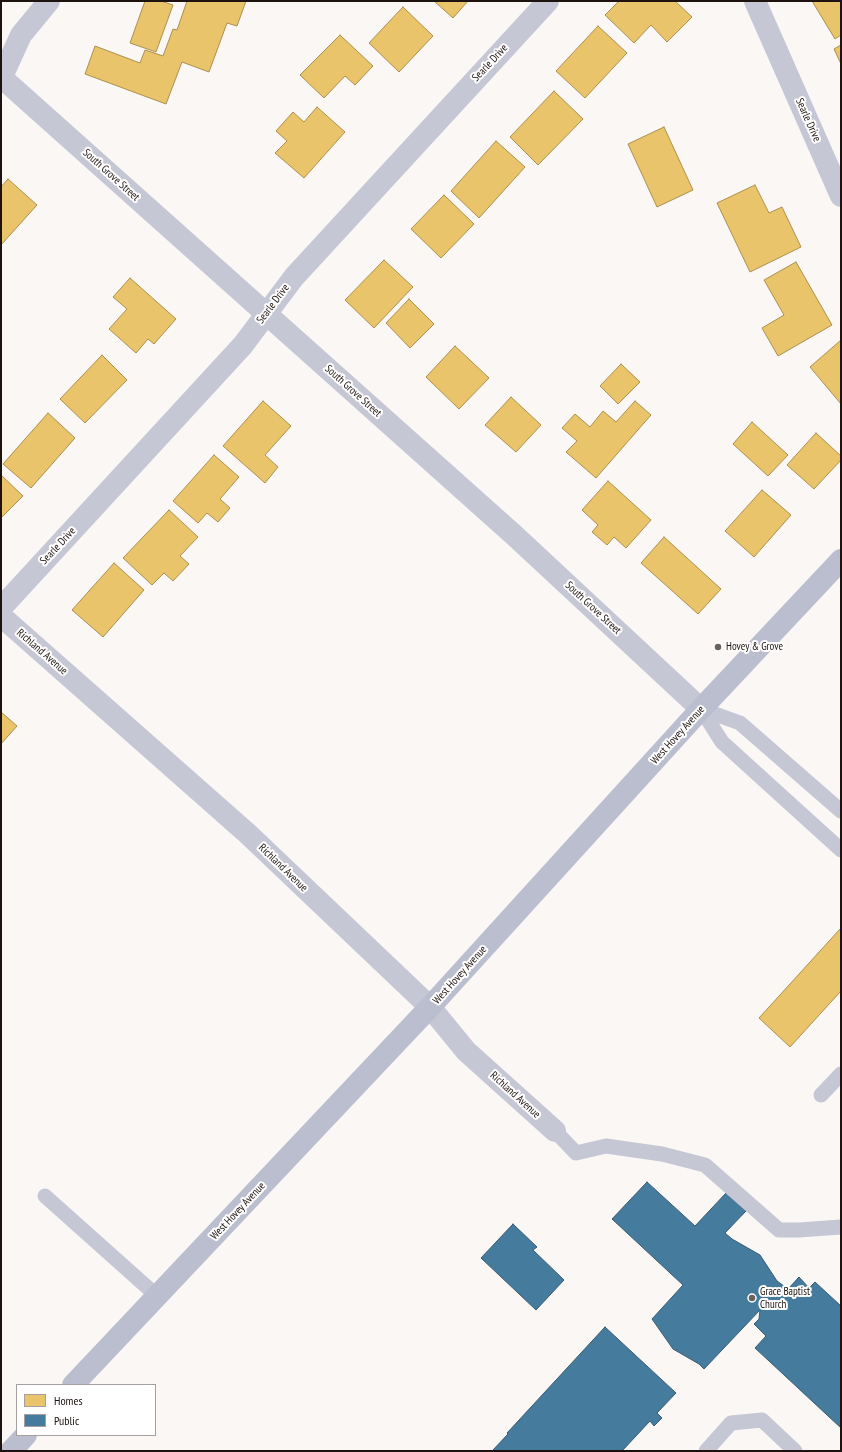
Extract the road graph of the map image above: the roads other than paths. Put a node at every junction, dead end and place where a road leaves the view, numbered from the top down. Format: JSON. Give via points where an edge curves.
{"nodes":[{"id":1,"x":49,"y":1,"type":"edge"},
{"id":2,"x":548,"y":1,"type":"edge"},
{"id":3,"x":755,"y":1,"type":"edge"},
{"id":4,"x":1,"y":78,"type":"edge"},
{"id":5,"x":841,"y":196,"type":"edge"},
{"id":6,"x":266,"y":313,"type":"junction"},
{"id":7,"x":841,"y":560,"type":"edge"},
{"id":8,"x":1,"y":608,"type":"edge"},
{"id":9,"x":1,"y":616,"type":"edge"},
{"id":10,"x":701,"y":709,"type":"junction"},
{"id":11,"x":841,"y":810,"type":"edge"},
{"id":12,"x":840,"y":847,"type":"edge"},
{"id":13,"x":430,"y":1007,"type":"junction"},
{"id":14,"x":841,"y":1074,"type":"edge"},
{"id":15,"x":821,"y":1095,"type":"dead end"},
{"id":16,"x":555,"y":1131,"type":"joint"},
{"id":17,"x":45,"y":1196,"type":"dead end"},
{"id":18,"x":841,"y":1227,"type":"edge"},
{"id":19,"x":157,"y":1296,"type":"junction"},
{"id":20,"x":74,"y":1384,"type":"edge"},
{"id":21,"x":25,"y":1436,"type":"edge"},
{"id":22,"x":11,"y":1451,"type":"edge"},
{"id":23,"x":706,"y":1451,"type":"edge"},
{"id":24,"x":795,"y":1451,"type":"edge"}],
"edges":[{"from":1,"to":4,"type":"street","via":[[22,35]]},
{"from":2,"to":6,"type":"street","name":"Searle Drive","via":[[294,277]]},
{"from":3,"to":5,"type":"street","name":"Searle Drive"},
{"from":4,"to":6,"type":"street","name":"South Grove Street"},
{"from":6,"to":8,"type":"street","name":"Searle Drive","via":[[243,345]]},
{"from":6,"to":10,"type":"street","name":"South Grove Street","via":[[514,535]]},
{"from":7,"to":10,"type":"main road","name":"West Hovey Avenue"},
{"from":9,"to":13,"type":"street","name":"Richland Avenue","via":[[248,834]]},
{"from":10,"to":11,"type":"lane","via":[[740,723]]},
{"from":10,"to":12,"type":"lane","via":[[722,742]]},
{"from":10,"to":13,"type":"main road","name":"West Hovey Avenue"},
{"from":13,"to":16,"type":"street","name":"Richland Avenue","via":[[466,1051]]},
{"from":13,"to":19,"type":"main road","name":"West Hovey Avenue"},
{"from":14,"to":15,"type":"lane"},
{"from":16,"to":18,"type":"lane","via":[[576,1153],[606,1146],[662,1154],[706,1165],[779,1230]]},
{"from":17,"to":19,"type":"lane"},
{"from":19,"to":20,"type":"main road","name":"West Hovey Avenue"},
{"from":21,"to":22,"type":"main road"},
{"from":23,"to":24,"type":"lane","via":[[731,1423],[762,1420]]}]}
